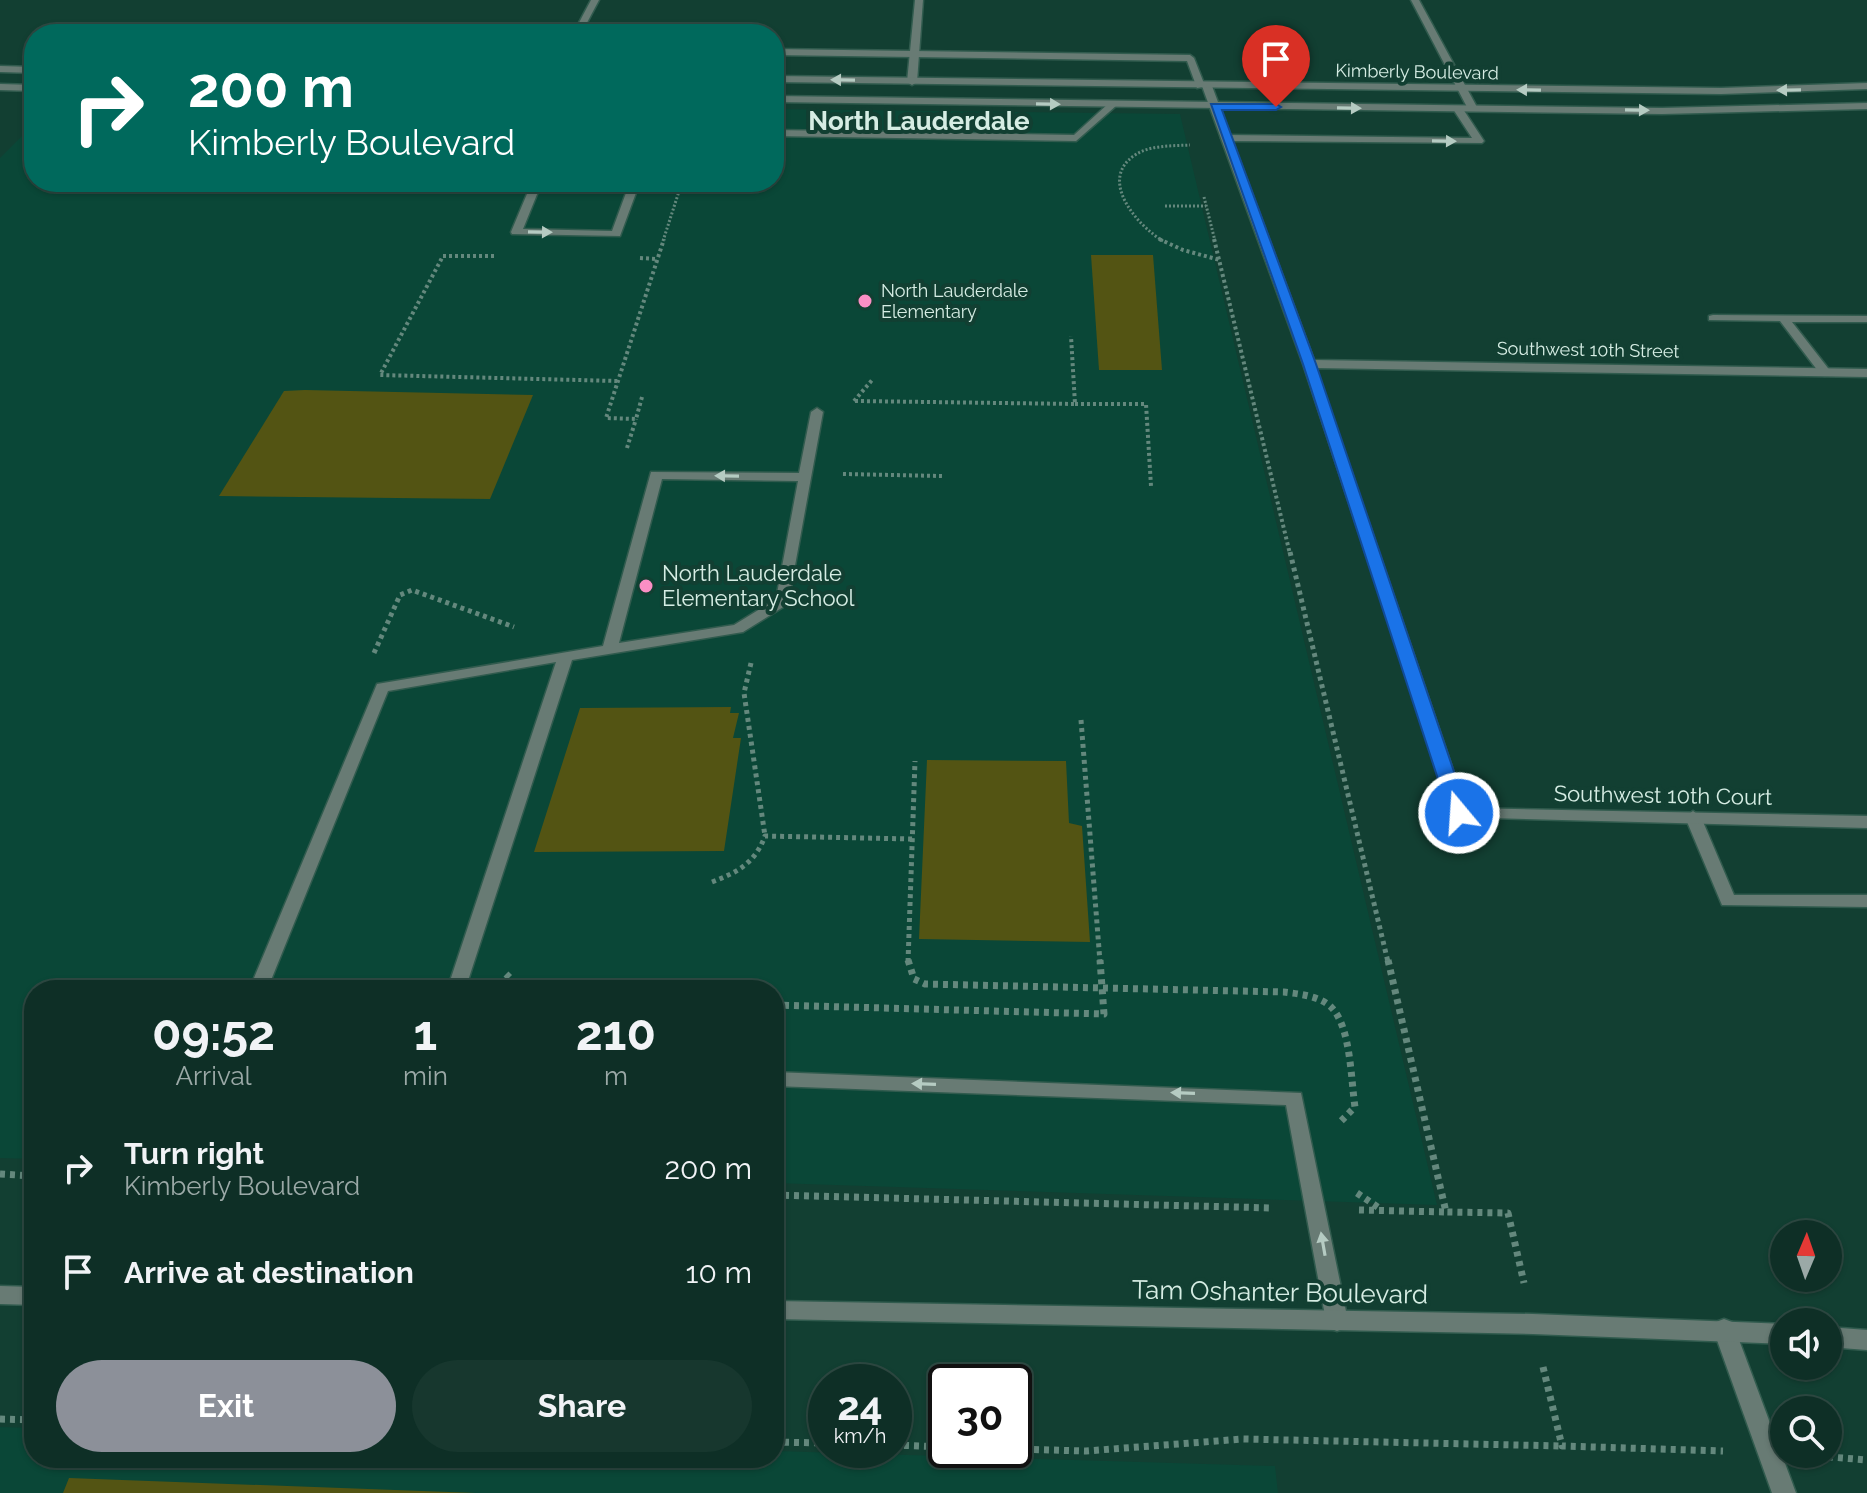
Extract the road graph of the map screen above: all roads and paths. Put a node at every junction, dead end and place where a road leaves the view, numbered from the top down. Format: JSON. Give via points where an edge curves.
{"nodes":[{"id":1,"x":595,"y":0,"type":"edge"},
{"id":2,"x":919,"y":0,"type":"edge"},
{"id":3,"x":1415,"y":0,"type":"edge"},
{"id":4,"x":582,"y":24,"type":"edge"},
{"id":5,"x":784,"y":52,"type":"edge"},
{"id":6,"x":914,"y":54,"type":"junction"},
{"id":7,"x":0,"y":69,"type":"edge"},
{"id":8,"x":24,"y":70,"type":"edge"},
{"id":9,"x":784,"y":79,"type":"edge"},
{"id":10,"x":912,"y":82,"type":"junction"},
{"id":11,"x":1204,"y":86,"type":"junction"},
{"id":12,"x":1867,"y":86,"type":"edge"},
{"id":13,"x":0,"y":87,"type":"edge"},
{"id":14,"x":24,"y":88,"type":"edge"},
{"id":15,"x":1461,"y":89,"type":"junction"},
{"id":16,"x":784,"y":99,"type":"edge"},
{"id":17,"x":1112,"y":105,"type":"junction"},
{"id":18,"x":1182,"y":106,"type":"junction"},
{"id":19,"x":1215,"y":106,"type":"junction"},
{"id":20,"x":1867,"y":106,"type":"edge"},
{"id":21,"x":1458,"y":109,"type":"junction"},
{"id":22,"x":1473,"y":109,"type":"junction"},
{"id":23,"x":784,"y":133,"type":"edge"},
{"id":24,"x":1226,"y":138,"type":"junction"},
{"id":25,"x":1191,"y":145,"type":"junction"},
{"id":26,"x":1195,"y":160,"type":"dead end"},
{"id":27,"x":1202,"y":191,"type":"dead end"},
{"id":28,"x":533,"y":192,"type":"edge"},
{"id":29,"x":631,"y":192,"type":"edge"},
{"id":30,"x":679,"y":192,"type":"edge"},
{"id":31,"x":1165,"y":206,"type":"dead end"},
{"id":32,"x":1206,"y":206,"type":"junction"},
{"id":33,"x":507,"y":256,"type":"dead end"},
{"id":34,"x":627,"y":258,"type":"dead end"},
{"id":35,"x":657,"y":259,"type":"junction"},
{"id":36,"x":1220,"y":260,"type":"junction"},
{"id":37,"x":1713,"y":318,"type":"dead end"},
{"id":38,"x":1783,"y":318,"type":"junction"},
{"id":39,"x":1867,"y":319,"type":"edge"},
{"id":40,"x":1071,"y":336,"type":"dead end"},
{"id":41,"x":1309,"y":364,"type":"junction"},
{"id":42,"x":1825,"y":372,"type":"junction"},
{"id":43,"x":1867,"y":373,"type":"edge"},
{"id":44,"x":617,"y":381,"type":"junction"},
{"id":45,"x":642,"y":397,"type":"dead end"},
{"id":46,"x":855,"y":401,"type":"dead end"},
{"id":47,"x":1075,"y":404,"type":"junction"},
{"id":48,"x":817,"y":412,"type":"dead end"},
{"id":49,"x":805,"y":477,"type":"junction"},
{"id":50,"x":1151,"y":486,"type":"dead end"},
{"id":51,"x":610,"y":649,"type":"junction"},
{"id":52,"x":566,"y":656,"type":"junction"},
{"id":53,"x":752,"y":656,"type":"dead end"},
{"id":54,"x":740,"y":660,"type":"dead end"},
{"id":55,"x":1081,"y":720,"type":"dead end"},
{"id":56,"x":915,"y":761,"type":"dead end"},
{"id":57,"x":1693,"y":817,"type":"junction"},
{"id":58,"x":1867,"y":822,"type":"edge"},
{"id":59,"x":913,"y":839,"type":"junction"},
{"id":60,"x":712,"y":882,"type":"dead end"},
{"id":61,"x":1867,"y":901,"type":"edge"},
{"id":62,"x":503,"y":969,"type":"dead end"},
{"id":63,"x":262,"y":980,"type":"edge"},
{"id":64,"x":459,"y":980,"type":"edge"},
{"id":65,"x":509,"y":980,"type":"edge"},
{"id":66,"x":1103,"y":988,"type":"junction"},
{"id":67,"x":784,"y":1005,"type":"edge"},
{"id":68,"x":784,"y":1079,"type":"edge"},
{"id":69,"x":1343,"y":1132,"type":"dead end"},
{"id":70,"x":0,"y":1174,"type":"edge"},
{"id":71,"x":24,"y":1175,"type":"edge"},
{"id":72,"x":1354,"y":1188,"type":"dead end"},
{"id":73,"x":784,"y":1195,"type":"edge"},
{"id":74,"x":1317,"y":1209,"type":"junction"},
{"id":75,"x":1382,"y":1210,"type":"junction"},
{"id":76,"x":1446,"y":1212,"type":"junction"},
{"id":77,"x":0,"y":1295,"type":"edge"},
{"id":78,"x":24,"y":1296,"type":"edge"},
{"id":79,"x":784,"y":1310,"type":"edge"},
{"id":80,"x":1337,"y":1321,"type":"junction"},
{"id":81,"x":1533,"y":1324,"type":"junction"},
{"id":82,"x":1724,"y":1329,"type":"junction"},
{"id":83,"x":1770,"y":1333,"type":"edge"},
{"id":84,"x":1842,"y":1338,"type":"edge"},
{"id":85,"x":1867,"y":1340,"type":"edge"},
{"id":86,"x":0,"y":1419,"type":"edge"},
{"id":87,"x":24,"y":1420,"type":"edge"},
{"id":88,"x":784,"y":1442,"type":"edge"},
{"id":89,"x":808,"y":1443,"type":"edge"},
{"id":90,"x":1562,"y":1446,"type":"junction"},
{"id":91,"x":1032,"y":1450,"type":"edge"},
{"id":92,"x":1769,"y":1452,"type":"junction"},
{"id":93,"x":1842,"y":1458,"type":"edge"},
{"id":94,"x":1867,"y":1460,"type":"edge"},
{"id":95,"x":1784,"y":1493,"type":"edge"}],
"edges":[{"from":1,"to":4,"type":"street"},
{"from":2,"to":6,"type":"street"},
{"from":3,"to":15,"type":"street"},
{"from":5,"to":6,"type":"street"},
{"from":6,"to":10,"type":"street"},
{"from":6,"to":11,"type":"street","via":[[1190,58]]},
{"from":7,"to":8,"type":"street"},
{"from":10,"to":9,"type":"street","name":"Kimberly Boulevard","one_way":true},
{"from":10,"to":11,"type":"street","name":"Kimberly Boulevard"},
{"from":11,"to":15,"type":"street","name":"Kimberly Boulevard"},
{"from":11,"to":19,"type":"street"},
{"from":12,"to":15,"type":"street","name":"Kimberly Boulevard","one_way":true},
{"from":13,"to":14,"type":"street"},
{"from":15,"to":22,"type":"street"},
{"from":16,"to":17,"type":"street","name":"Kimberly Boulevard","one_way":true},
{"from":17,"to":18,"type":"street","name":"Kimberly Boulevard"},
{"from":17,"to":23,"type":"street","via":[[1076,138]]},
{"from":18,"to":19,"type":"street","name":"Kimberly Boulevard"},
{"from":18,"to":25,"type":"path"},
{"from":19,"to":21,"type":"street","name":"Kimberly Boulevard","one_way":true},
{"from":19,"to":24,"type":"street"},
{"from":22,"to":20,"type":"street","name":"Kimberly Boulevard","one_way":true},
{"from":21,"to":22,"type":"street","name":"Kimberly Boulevard"},
{"from":24,"to":21,"type":"street","one_way":true,"via":[[1479,141]]},
{"from":24,"to":41,"type":"street"},
{"from":25,"to":26,"type":"path"},
{"from":25,"to":36,"type":"path","via":[[1134,155],[1123,164],[1122,194],[1130,214],[1156,237]]},
{"from":27,"to":32,"type":"path"},
{"from":28,"to":29,"type":"street","one_way":true,"via":[[516,232],[616,234]]},
{"from":30,"to":35,"type":"path"},
{"from":31,"to":32,"type":"path"},
{"from":32,"to":36,"type":"path"},
{"from":33,"to":44,"type":"path","via":[[443,256],[380,375]]},
{"from":34,"to":35,"type":"path"},
{"from":35,"to":44,"type":"path"},
{"from":36,"to":76,"type":"path"},
{"from":37,"to":38,"type":"street"},
{"from":38,"to":39,"type":"street"},
{"from":38,"to":42,"type":"street"},
{"from":40,"to":47,"type":"path"},
{"from":41,"to":42,"type":"street","name":"Southwest 10th Street"},
{"from":41,"to":57,"type":"street","name":"Southwest 10th Court","via":[[1459,813]]},
{"from":42,"to":43,"type":"street","name":"Southwest 10th Street"},
{"from":44,"to":45,"type":"path","via":[[606,418],[636,419]]},
{"from":46,"to":47,"type":"path"},
{"from":47,"to":50,"type":"path","via":[[1146,404]]},
{"from":48,"to":49,"type":"street"},
{"from":49,"to":51,"type":"street","via":[[783,601],[738,629]]},
{"from":49,"to":51,"type":"street","one_way":true,"via":[[656,475]]},
{"from":51,"to":52,"type":"street"},
{"from":52,"to":63,"type":"street","via":[[382,687]]},
{"from":52,"to":64,"type":"street"},
{"from":53,"to":54,"type":"path"},
{"from":55,"to":66,"type":"path"},
{"from":56,"to":59,"type":"path"},
{"from":57,"to":58,"type":"street","name":"Southwest 10th Court"},
{"from":57,"to":61,"type":"street","via":[[1728,901]]},
{"from":59,"to":60,"type":"path","via":[[765,836],[760,854],[744,869]]},
{"from":59,"to":66,"type":"path","via":[[908,964],[914,979],[925,984]]},
{"from":62,"to":65,"type":"path"},
{"from":66,"to":67,"type":"path","via":[[1104,1014]]},
{"from":66,"to":69,"type":"path","via":[[1284,992],[1307,995],[1332,1008],[1341,1024],[1355,1107],[1341,1120]]},
{"from":74,"to":68,"type":"street","one_way":true,"via":[[1294,1098]]},
{"from":70,"to":71,"type":"path"},
{"from":72,"to":75,"type":"path"},
{"from":73,"to":74,"type":"path"},
{"from":74,"to":75,"type":"path"},
{"from":80,"to":74,"type":"street","one_way":true},
{"from":75,"to":76,"type":"path"},
{"from":76,"to":81,"type":"path","via":[[1508,1213]]},
{"from":77,"to":78,"type":"street"},
{"from":79,"to":80,"type":"street","name":"Tam Oshanter Boulevard"},
{"from":80,"to":81,"type":"street","name":"Tam Oshanter Boulevard"},
{"from":81,"to":82,"type":"street","name":"Tam Oshanter Boulevard"},
{"from":81,"to":90,"type":"path"},
{"from":82,"to":83,"type":"street","name":"Tam Oshanter Boulevard"},
{"from":82,"to":92,"type":"street"},
{"from":84,"to":85,"type":"street"},
{"from":86,"to":87,"type":"path"},
{"from":88,"to":89,"type":"path"},
{"from":90,"to":91,"type":"path","via":[[1243,1439],[1086,1451]]},
{"from":90,"to":92,"type":"path"},
{"from":92,"to":95,"type":"street"},
{"from":93,"to":94,"type":"path"}]}
